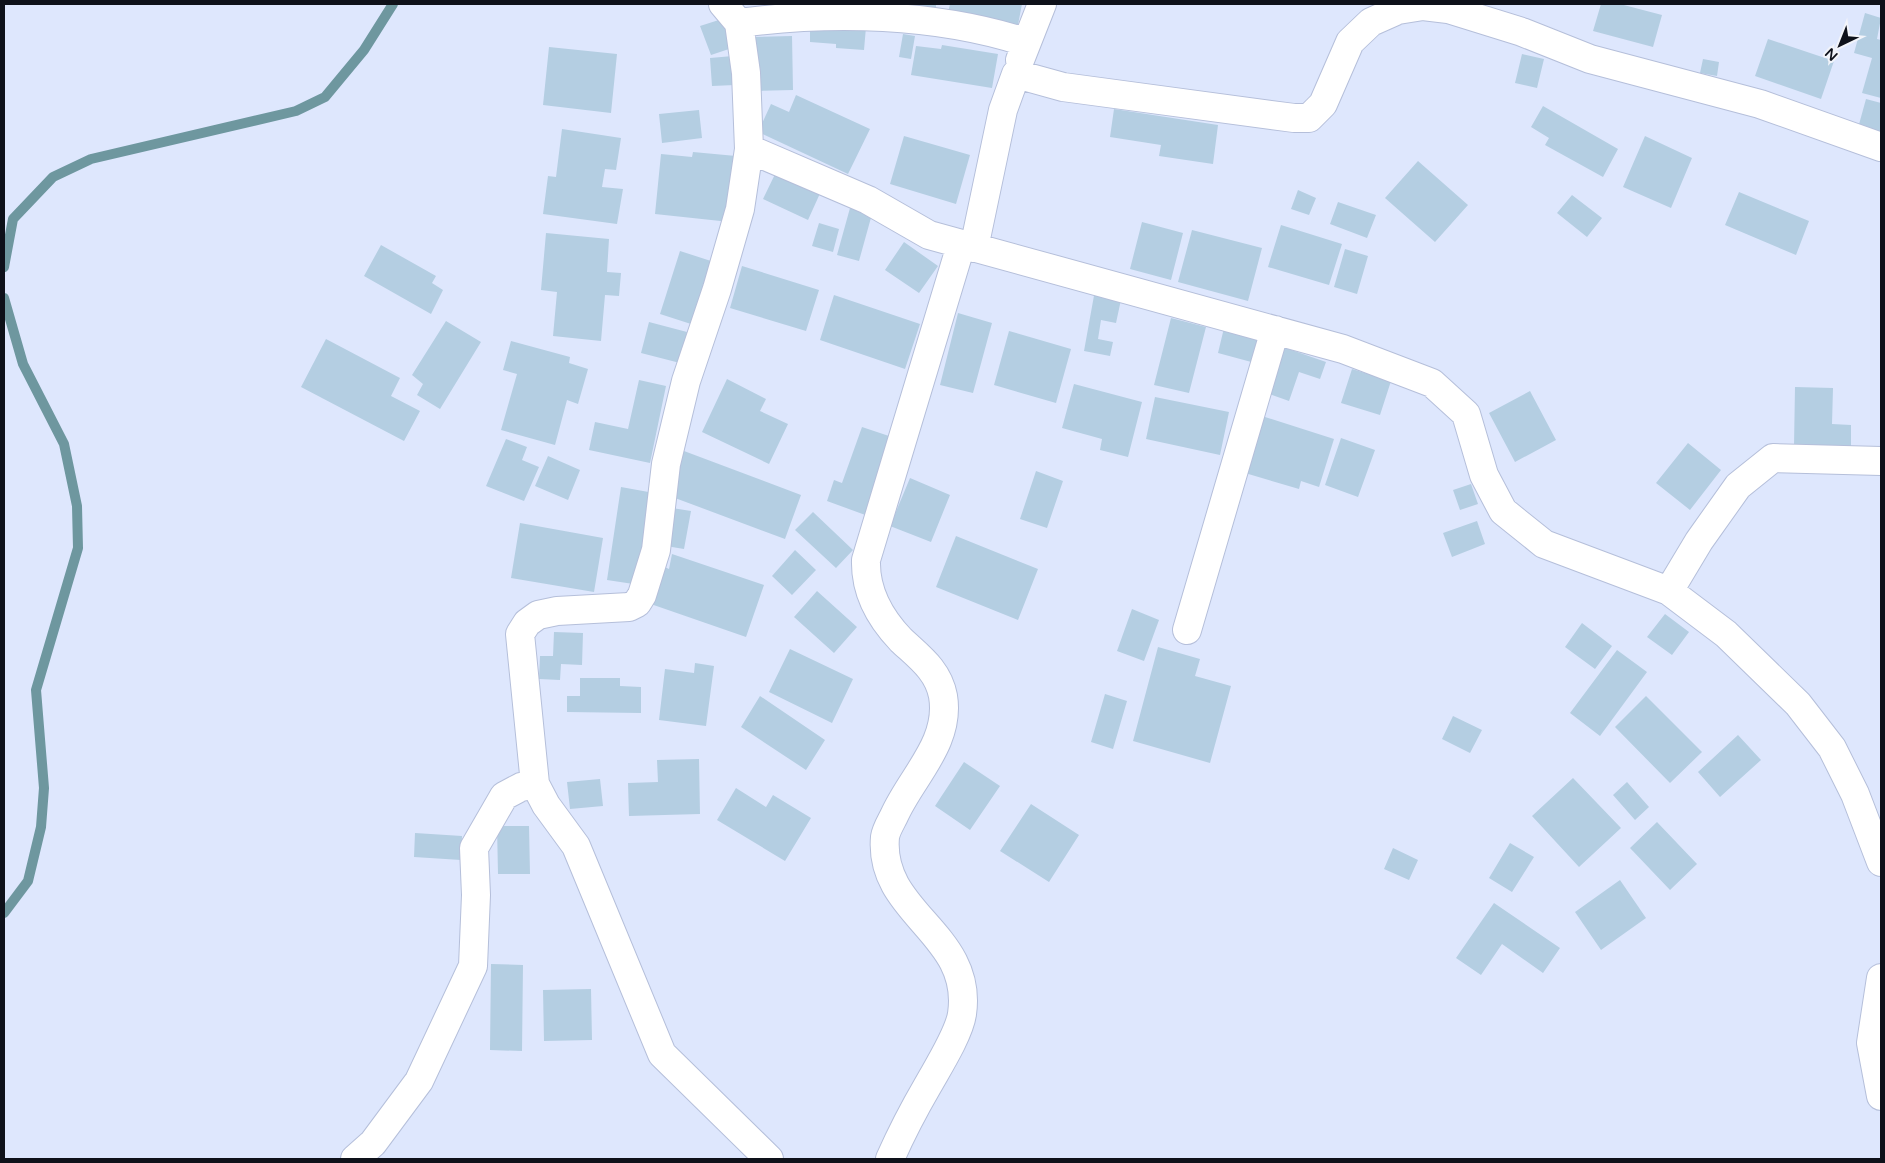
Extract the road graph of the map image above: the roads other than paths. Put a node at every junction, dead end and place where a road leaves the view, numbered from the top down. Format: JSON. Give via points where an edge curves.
{"nodes":[{"id":1,"x":1042,"y":4,"type":"edge"},
{"id":2,"x":731,"y":13,"type":"edge"},
{"id":3,"x":1025,"y":42,"type":"junction"},
{"id":4,"x":1016,"y":74,"type":"junction"},
{"id":5,"x":1881,"y":147,"type":"edge"},
{"id":6,"x":748,"y":149,"type":"junction"},
{"id":7,"x":967,"y":246,"type":"junction"},
{"id":8,"x":1275,"y":330,"type":"junction"},
{"id":9,"x":1881,"y":461,"type":"edge"},
{"id":10,"x":1669,"y":591,"type":"junction"},
{"id":11,"x":1187,"y":630,"type":"dead end"},
{"id":12,"x":535,"y":784,"type":"junction"},
{"id":13,"x":1881,"y":862,"type":"edge"},
{"id":14,"x":1881,"y":978,"type":"edge"},
{"id":15,"x":1881,"y":1096,"type":"edge"},
{"id":16,"x":355,"y":1159,"type":"edge"},
{"id":17,"x":769,"y":1159,"type":"edge"},
{"id":18,"x":890,"y":1159,"type":"edge"}],
"edges":[{"from":1,"to":3,"type":"street"},
{"from":2,"to":3,"type":"street","via":[[936,22]]},
{"from":2,"to":6,"type":"street","via":[[746,73]]},
{"from":3,"to":4,"type":"street"},
{"from":4,"to":5,"type":"street","via":[[1062,87],[1309,118],[1323,104],[1350,42],[1371,22],[1398,10],[1424,6],[1448,9],[1522,32],[1590,59],[1760,104]]},
{"from":4,"to":7,"type":"street","via":[[1003,110]]},
{"from":6,"to":7,"type":"street","via":[[868,200],[928,235]]},
{"from":6,"to":12,"type":"street","via":[[740,209],[686,381],[666,464],[656,550],[642,594],[637,603],[629,607],[557,610],[538,615],[520,634]]},
{"from":7,"to":8,"type":"street"},
{"from":7,"to":18,"type":"street","via":[[866,560],[865,576],[872,599],[884,620],[924,660],[937,678],[943,698],[943,722],[933,751],[900,802],[885,836],[886,859],[894,886],[952,956],[963,996],[962,1015],[948,1050],[907,1121]]},
{"from":8,"to":10,"type":"street","via":[[1343,349],[1432,382],[1466,414],[1484,475],[1503,511],[1544,544]]},
{"from":8,"to":11,"type":"street"},
{"from":9,"to":10,"type":"street","via":[[1773,458],[1738,486]]},
{"from":10,"to":13,"type":"street","via":[[1726,634],[1798,704],[1832,748],[1855,794]]},
{"from":12,"to":16,"type":"street","via":[[504,796],[474,848],[473,966],[419,1081],[373,1142]]},
{"from":12,"to":17,"type":"street","via":[[576,846],[662,1054]]},
{"from":14,"to":15,"type":"street","via":[[1871,1043]]}]}
